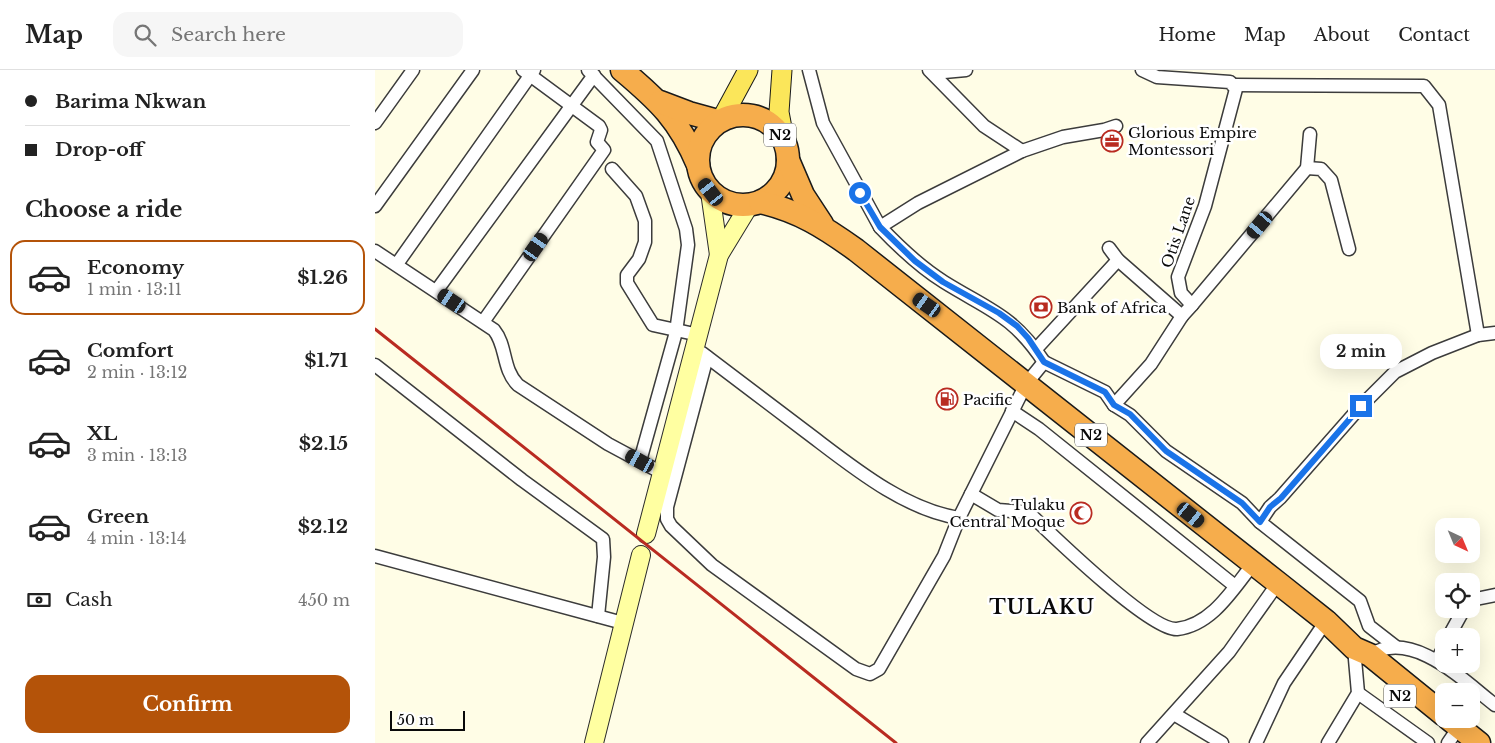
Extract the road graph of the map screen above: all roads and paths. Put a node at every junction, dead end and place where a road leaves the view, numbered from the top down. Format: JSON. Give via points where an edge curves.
{"nodes":[{"id":1,"x":413,"y":70,"type":"edge"},
{"id":2,"x":473,"y":70,"type":"edge"},
{"id":3,"x":622,"y":70,"type":"edge"},
{"id":4,"x":748,"y":70,"type":"edge"},
{"id":5,"x":782,"y":70,"type":"edge"},
{"id":6,"x":809,"y":70,"type":"edge"},
{"id":7,"x":966,"y":70,"type":"edge"},
{"id":8,"x":1142,"y":70,"type":"edge"},
{"id":9,"x":931,"y":71,"type":"edge"},
{"id":10,"x":529,"y":72,"type":"edge"},
{"id":11,"x":591,"y":73,"type":"edge"},
{"id":12,"x":1234,"y":85,"type":"junction"},
{"id":13,"x":659,"y":102,"type":"junction"},
{"id":14,"x":571,"y":105,"type":"junction"},
{"id":15,"x":719,"y":120,"type":"junction"},
{"id":16,"x":375,"y":123,"type":"edge"},
{"id":17,"x":1116,"y":126,"type":"dead end"},
{"id":18,"x":1309,"y":134,"type":"dead end"},
{"id":19,"x":1022,"y":151,"type":"junction"},
{"id":20,"x":787,"y":152,"type":"junction"},
{"id":21,"x":697,"y":165,"type":"junction"},
{"id":22,"x":1307,"y":168,"type":"junction"},
{"id":23,"x":612,"y":169,"type":"dead end"},
{"id":24,"x":711,"y":192,"type":"junction"},
{"id":25,"x":755,"y":203,"type":"junction"},
{"id":26,"x":375,"y":206,"type":"edge"},
{"id":27,"x":824,"y":227,"type":"junction"},
{"id":28,"x":880,"y":227,"type":"junction"},
{"id":29,"x":1109,"y":248,"type":"dead end"},
{"id":30,"x":1349,"y":249,"type":"dead end"},
{"id":31,"x":375,"y":251,"type":"edge"},
{"id":32,"x":719,"y":255,"type":"junction"},
{"id":33,"x":1118,"y":260,"type":"junction"},
{"id":34,"x":397,"y":264,"type":"junction"},
{"id":35,"x":437,"y":290,"type":"junction"},
{"id":36,"x":1192,"y":305,"type":"junction"},
{"id":37,"x":1182,"y":316,"type":"junction"},
{"id":38,"x":483,"y":322,"type":"junction"},
{"id":39,"x":677,"y":332,"type":"junction"},
{"id":40,"x":1495,"y":333,"type":"edge"},
{"id":41,"x":1478,"y":336,"type":"junction"},
{"id":42,"x":700,"y":347,"type":"junction"},
{"id":43,"x":1036,"y":349,"type":"junction"},
{"id":44,"x":1044,"y":362,"type":"junction"},
{"id":45,"x":375,"y":365,"type":"edge"},
{"id":46,"x":1026,"y":384,"type":"junction"},
{"id":47,"x":1114,"y":405,"type":"junction"},
{"id":48,"x":1012,"y":411,"type":"junction"},
{"id":49,"x":640,"y":461,"type":"junction"},
{"id":50,"x":662,"y":473,"type":"junction"},
{"id":51,"x":971,"y":494,"type":"junction"},
{"id":52,"x":959,"y":518,"type":"junction"},
{"id":53,"x":1260,"y":522,"type":"junction"},
{"id":54,"x":646,"y":534,"type":"dead end"},
{"id":55,"x":641,"y":554,"type":"dead end"},
{"id":56,"x":375,"y":556,"type":"edge"},
{"id":57,"x":1253,"y":564,"type":"junction"},
{"id":58,"x":1278,"y":583,"type":"junction"},
{"id":59,"x":1235,"y":586,"type":"junction"},
{"id":60,"x":1495,"y":595,"type":"edge"},
{"id":61,"x":1480,"y":598,"type":"edge"},
{"id":62,"x":598,"y":616,"type":"junction"},
{"id":63,"x":1326,"y":621,"type":"junction"},
{"id":64,"x":623,"y":623,"type":"junction"},
{"id":65,"x":1396,"y":647,"type":"junction"},
{"id":66,"x":1362,"y":651,"type":"junction"},
{"id":67,"x":1435,"y":659,"type":"edge"},
{"id":68,"x":1453,"y":673,"type":"edge"},
{"id":69,"x":1358,"y":693,"type":"junction"},
{"id":70,"x":1495,"y":706,"type":"edge"},
{"id":71,"x":1174,"y":714,"type":"junction"},
{"id":72,"x":1435,"y":719,"type":"edge"},
{"id":73,"x":1453,"y":728,"type":"edge"},
{"id":74,"x":595,"y":743,"type":"edge"},
{"id":75,"x":1147,"y":743,"type":"edge"},
{"id":76,"x":1222,"y":743,"type":"edge"},
{"id":77,"x":1256,"y":743,"type":"edge"},
{"id":78,"x":1328,"y":743,"type":"edge"},
{"id":79,"x":1428,"y":743,"type":"edge"},
{"id":80,"x":1479,"y":743,"type":"edge"}],
"edges":[{"from":1,"to":16,"type":"street"},
{"from":2,"to":26,"type":"street"},
{"from":3,"to":13,"type":"highway","number":"N2"},
{"from":4,"to":15,"type":"main road"},
{"from":5,"to":20,"type":"main road","via":[[779,112]]},
{"from":6,"to":28,"type":"street","via":[[823,123]]},
{"from":7,"to":9,"type":"street"},
{"from":8,"to":12,"type":"street","via":[[1157,77],[1230,82]]},
{"from":9,"to":19,"type":"street","via":[[984,126]]},
{"from":10,"to":14,"type":"street"},
{"from":10,"to":34,"type":"street"},
{"from":11,"to":14,"type":"street"},
{"from":11,"to":39,"type":"street","via":[[657,141],[686,229],[688,245]]},
{"from":12,"to":36,"type":"street","name":"Otis Lane","via":[[1235,94],[1205,206],[1178,277],[1181,293]]},
{"from":12,"to":41,"type":"street","via":[[1424,86],[1439,105]]},
{"from":13,"to":15,"type":"highway","number":"N2","via":[[689,114]]},
{"from":13,"to":21,"type":"highway","number":"N2","via":[[681,131]]},
{"from":14,"to":35,"type":"street"},
{"from":14,"to":38,"type":"street","via":[[601,128],[597,142],[603,152]]},
{"from":15,"to":20,"type":"highway","number":"N2","via":[[735,115],[759,118],[778,130]]},
{"from":15,"to":21,"type":"highway","via":[[701,140]]},
{"from":17,"to":19,"type":"street","via":[[1063,137]]},
{"from":18,"to":22,"type":"street"},
{"from":19,"to":28,"type":"street","via":[[918,203]]},
{"from":20,"to":25,"type":"highway","number":"N2","via":[[787,170],[780,185]]},
{"from":20,"to":27,"type":"highway","number":"N2","via":[[803,195]]},
{"from":21,"to":24,"type":"highway","number":"N2"},
{"from":22,"to":30,"type":"street","via":[[1321,169],[1331,180]]},
{"from":22,"to":36,"type":"street"},
{"from":23,"to":39,"type":"street","via":[[636,196],[645,221],[645,242],[639,259],[627,275],[627,283],[653,325]]},
{"from":24,"to":25,"type":"highway","number":"N2","via":[[729,203]]},
{"from":24,"to":32,"type":"street"},
{"from":25,"to":27,"type":"highway","number":"N2","via":[[792,210]]},
{"from":25,"to":32,"type":"street"},
{"from":27,"to":46,"type":"highway","number":"N2"},
{"from":28,"to":43,"type":"street","via":[[915,261],[1017,326]]},
{"from":29,"to":33,"type":"street"},
{"from":31,"to":34,"type":"street"},
{"from":32,"to":42,"type":"street"},
{"from":33,"to":37,"type":"street"},
{"from":33,"to":43,"type":"street"},
{"from":34,"to":35,"type":"street"},
{"from":35,"to":38,"type":"street"},
{"from":36,"to":37,"type":"street"},
{"from":37,"to":47,"type":"street","via":[[1151,364]]},
{"from":38,"to":49,"type":"street","via":[[499,336],[506,367],[518,385]]},
{"from":39,"to":42,"type":"street"},
{"from":39,"to":49,"type":"street"},
{"from":40,"to":41,"type":"street"},
{"from":41,"to":53,"type":"street","via":[[1431,353],[1395,372],[1270,507]]},
{"from":42,"to":50,"type":"street"},
{"from":42,"to":52,"type":"street","via":[[868,478],[923,506]]},
{"from":42,"to":52,"type":"street","via":[[667,519],[712,565],[855,669],[870,674],[879,669],[944,556]]},
{"from":43,"to":44,"type":"street"},
{"from":44,"to":46,"type":"street"},
{"from":44,"to":47,"type":"street","via":[[1105,392]]},
{"from":45,"to":62,"type":"street","via":[[603,539],[605,557]]},
{"from":46,"to":48,"type":"street"},
{"from":46,"to":57,"type":"highway","number":"N2"},
{"from":47,"to":53,"type":"street","via":[[1130,414],[1166,451],[1242,503]]},
{"from":48,"to":51,"type":"street"},
{"from":48,"to":59,"type":"street","via":[[1039,429]]},
{"from":49,"to":50,"type":"street"},
{"from":50,"to":54,"type":"street"},
{"from":51,"to":52,"type":"street"},
{"from":51,"to":59,"type":"street","via":[[998,510],[1031,515],[1121,596],[1165,626],[1175,629],[1202,620]]},
{"from":53,"to":65,"type":"street","via":[[1360,601],[1369,626]]},
{"from":55,"to":64,"type":"street"},
{"from":56,"to":62,"type":"street"},
{"from":57,"to":58,"type":"highway","number":"N2"},
{"from":57,"to":59,"type":"street"},
{"from":58,"to":63,"type":"highway","number":"N2"},
{"from":58,"to":71,"type":"street","via":[[1233,646]]},
{"from":60,"to":61,"type":"street"},
{"from":62,"to":64,"type":"street"},
{"from":63,"to":66,"type":"highway","number":"N2"},
{"from":63,"to":77,"type":"street","via":[[1284,682]]},
{"from":64,"to":74,"type":"street"},
{"from":65,"to":66,"type":"street"},
{"from":65,"to":67,"type":"street"},
{"from":66,"to":69,"type":"street"},
{"from":66,"to":72,"type":"highway","number":"N2","via":[[1365,667]]},
{"from":68,"to":70,"type":"street"},
{"from":69,"to":78,"type":"street"},
{"from":69,"to":79,"type":"street"},
{"from":71,"to":75,"type":"street"},
{"from":71,"to":76,"type":"street"},
{"from":73,"to":80,"type":"highway","number":"N2"}]}
